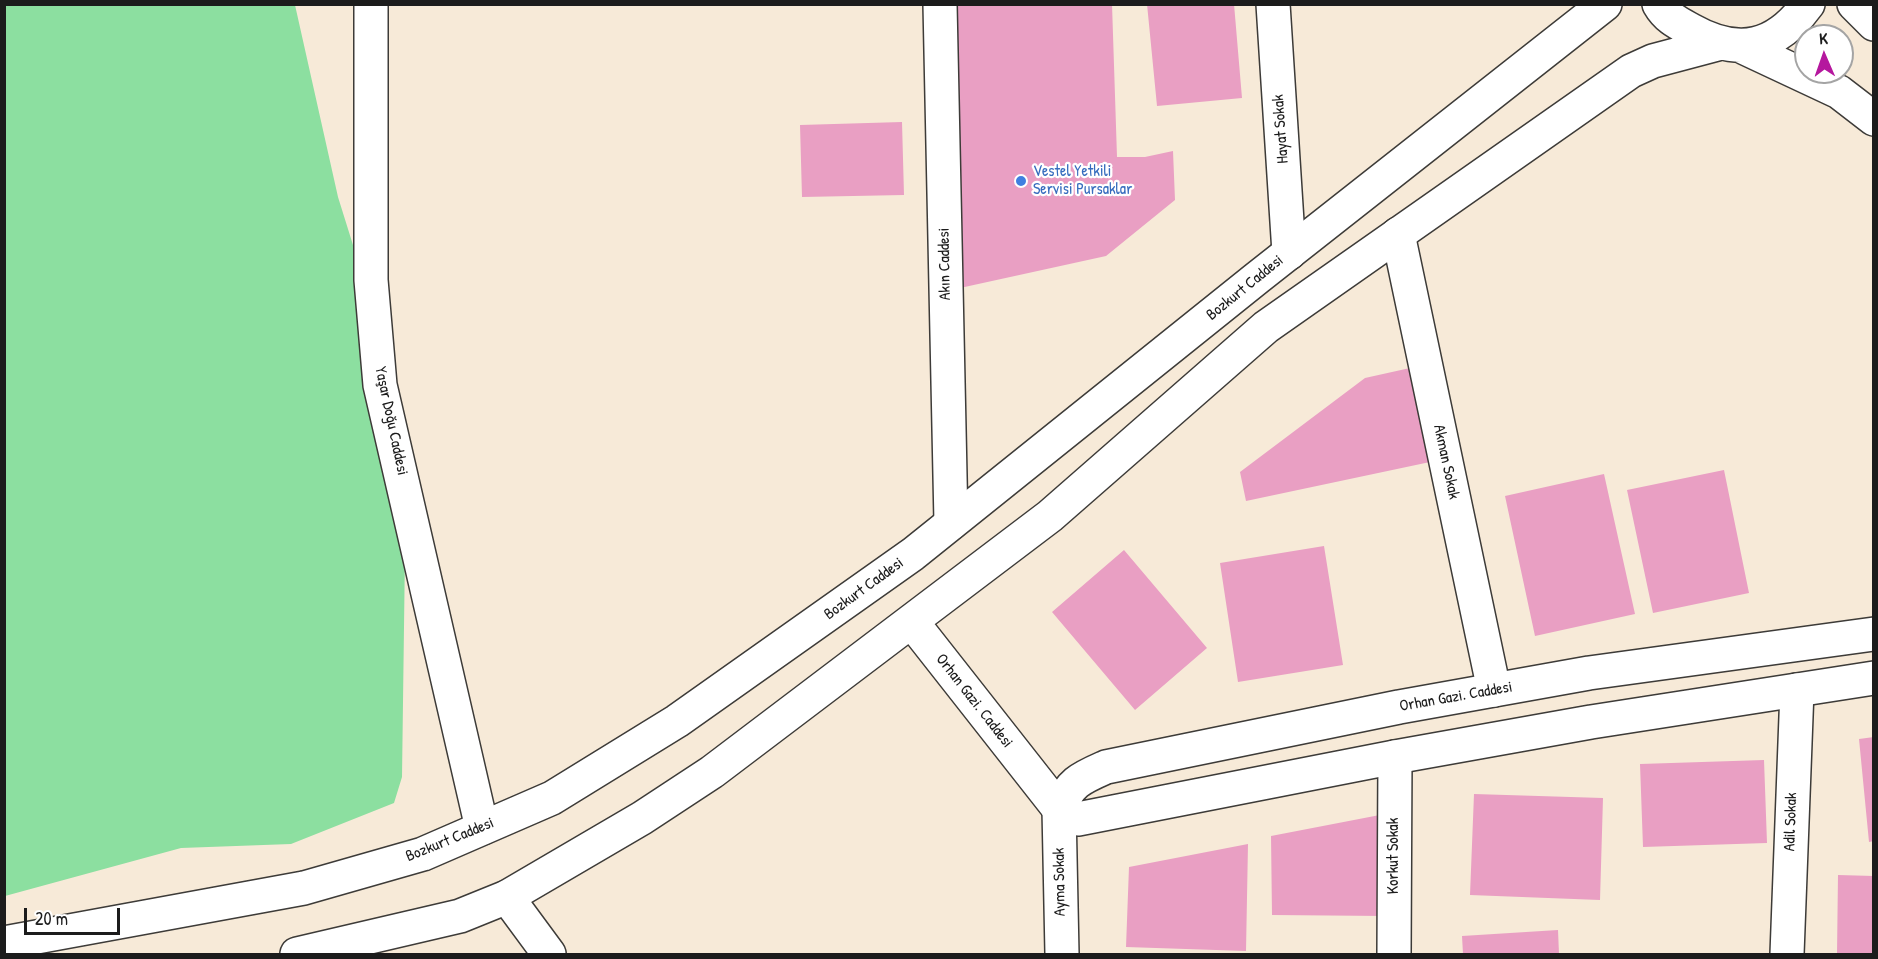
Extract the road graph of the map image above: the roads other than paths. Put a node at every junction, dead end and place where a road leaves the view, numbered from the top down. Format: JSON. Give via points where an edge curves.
{"nodes":[{"id":1,"x":371,"y":4,"type":"edge"},
{"id":2,"x":940,"y":4,"type":"edge"},
{"id":3,"x":1273,"y":4,"type":"edge"},
{"id":4,"x":1605,"y":4,"type":"edge"},
{"id":5,"x":1659,"y":4,"type":"edge"},
{"id":6,"x":1808,"y":4,"type":"edge"},
{"id":7,"x":1854,"y":4,"type":"edge"},
{"id":8,"x":1874,"y":24,"type":"edge"},
{"id":9,"x":1730,"y":45,"type":"junction"},
{"id":10,"x":1874,"y":119,"type":"edge"},
{"id":11,"x":1398,"y":234,"type":"junction"},
{"id":12,"x":1289,"y":253,"type":"junction"},
{"id":13,"x":951,"y":523,"type":"junction"},
{"id":14,"x":912,"y":622,"type":"junction"},
{"id":15,"x":1874,"y":633,"type":"edge"},
{"id":16,"x":1801,"y":644,"type":"junction"},
{"id":17,"x":1874,"y":678,"type":"edge"},
{"id":18,"x":1494,"y":690,"type":"junction"},
{"id":19,"x":1797,"y":690,"type":"junction"},
{"id":20,"x":1395,"y":757,"type":"junction"},
{"id":21,"x":1059,"y":809,"type":"junction"},
{"id":22,"x":482,"y":828,"type":"junction"},
{"id":23,"x":507,"y":897,"type":"junction"},
{"id":24,"x":4,"y":943,"type":"edge"},
{"id":25,"x":297,"y":954,"type":"edge"},
{"id":26,"x":549,"y":954,"type":"edge"},
{"id":27,"x":1062,"y":954,"type":"edge"},
{"id":28,"x":1394,"y":954,"type":"edge"},
{"id":29,"x":1786,"y":954,"type":"edge"}],
"edges":[{"from":1,"to":22,"type":"street","name":"Yaşar Doğu Caddesi","via":[[371,280],[380,385]]},
{"from":2,"to":13,"type":"street","name":"Akın Caddesi"},
{"from":3,"to":12,"type":"street","name":"Hayat Sokak"},
{"from":4,"to":12,"type":"street","name":"Bozkurt Caddesi"},
{"from":5,"to":9,"type":"street","via":[[1666,16]]},
{"from":6,"to":9,"type":"street","via":[[1795,23],[1771,39]]},
{"from":7,"to":8,"type":"street"},
{"from":9,"to":10,"type":"street","via":[[1839,92]]},
{"from":9,"to":11,"type":"street","via":[[1653,61],[1631,71]]},
{"from":11,"to":14,"type":"street","via":[[1266,327],[1050,516]]},
{"from":11,"to":18,"type":"street","name":"Akman Sokak"},
{"from":12,"to":13,"type":"street","name":"Bozkurt Caddesi"},
{"from":13,"to":22,"type":"street","name":"Bozkurt Caddesi","via":[[677,721],[552,798]]},
{"from":14,"to":21,"type":"street","name":"Orhan Gazi. Caddesi"},
{"from":14,"to":23,"type":"street","via":[[712,772]]},
{"from":15,"to":16,"type":"street","name":"Orhan Gazi. Caddesi"},
{"from":16,"to":18,"type":"street","name":"Orhan Gazi. Caddesi"},
{"from":16,"to":19,"type":"street","name":"Adil Sokak"},
{"from":17,"to":19,"type":"street"},
{"from":18,"to":21,"type":"street","name":"Orhan Gazi. Caddesi","via":[[1106,767],[1066,790]]},
{"from":19,"to":20,"type":"street"},
{"from":19,"to":29,"type":"street","name":"Adil Sokak"},
{"from":20,"to":21,"type":"street","via":[[1099,816],[1078,819]]},
{"from":20,"to":28,"type":"street","name":"Korkut Sokak"},
{"from":21,"to":27,"type":"street","name":"Ayma Sokak"},
{"from":22,"to":24,"type":"street","name":"Bozkurt Caddesi","via":[[423,854],[304,888]]},
{"from":23,"to":25,"type":"street","via":[[460,916]]},
{"from":23,"to":26,"type":"street"}]}
